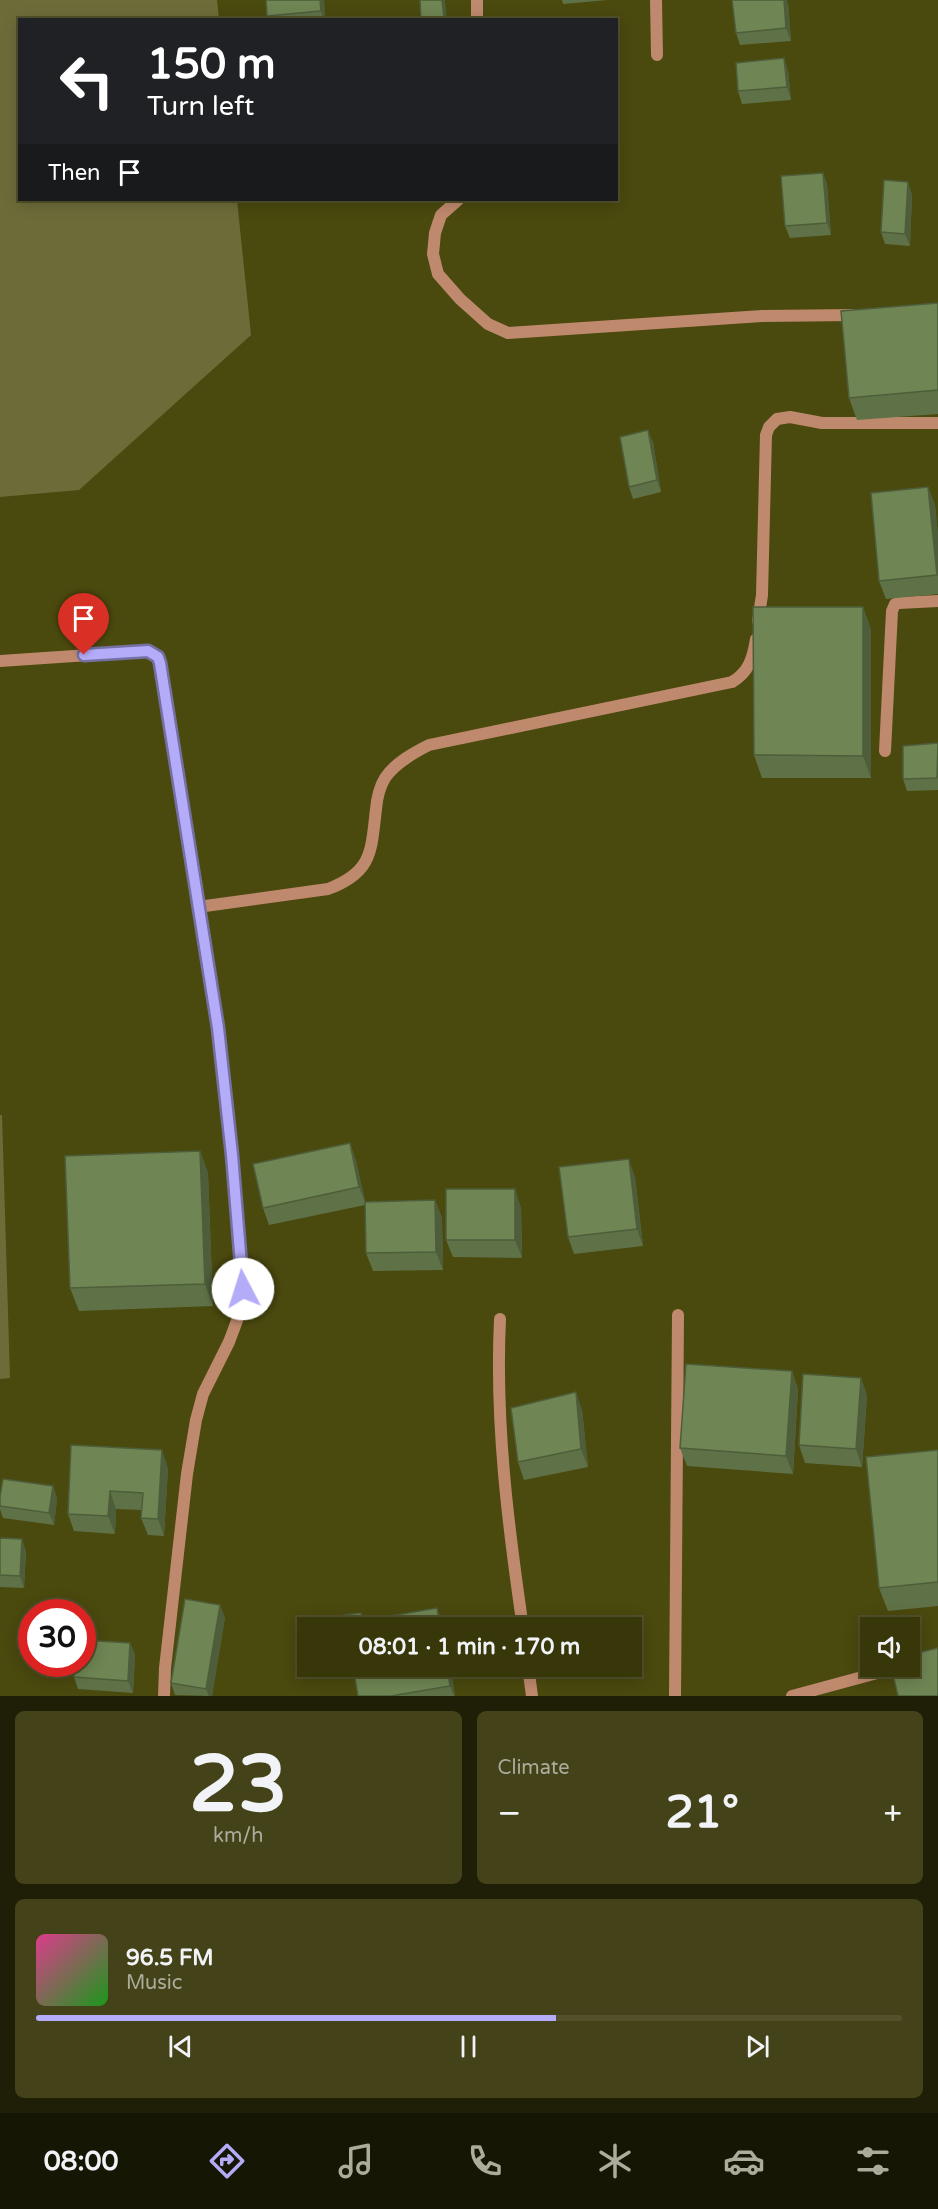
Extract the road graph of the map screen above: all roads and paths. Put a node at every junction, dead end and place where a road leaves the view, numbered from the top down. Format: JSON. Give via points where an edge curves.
{"nodes":[{"id":1,"x":477,"y":0,"type":"edge"},
{"id":2,"x":656,"y":0,"type":"edge"},
{"id":3,"x":477,"y":18,"type":"edge"},
{"id":4,"x":657,"y":55,"type":"dead end"},
{"id":5,"x":457,"y":201,"type":"edge"},
{"id":6,"x":868,"y":315,"type":"edge"},
{"id":7,"x":938,"y":423,"type":"edge"},
{"id":8,"x":938,"y":601,"type":"edge"},
{"id":9,"x":0,"y":661,"type":"edge"},
{"id":10,"x":885,"y":751,"type":"dead end"},
{"id":11,"x":198,"y":907,"type":"junction"},
{"id":12,"x":678,"y":1315,"type":"dead end"},
{"id":13,"x":500,"y":1319,"type":"dead end"},
{"id":14,"x":522,"y":1617,"type":"edge"},
{"id":15,"x":529,"y":1677,"type":"edge"},
{"id":16,"x":862,"y":1677,"type":"edge"},
{"id":17,"x":164,"y":1696,"type":"edge"},
{"id":18,"x":532,"y":1696,"type":"edge"},
{"id":19,"x":675,"y":1696,"type":"edge"},
{"id":20,"x":792,"y":1696,"type":"edge"}],
"edges":[{"from":1,"to":3,"type":"street"},
{"from":2,"to":4,"type":"street"},
{"from":5,"to":6,"type":"street","via":[[441,215],[435,234],[433,254],[438,274],[488,324],[508,333],[762,316]]},
{"from":7,"to":11,"type":"street","via":[[822,423],[790,417],[777,419],[769,427],[762,595],[754,651],[749,668],[741,677],[686,693],[414,752],[385,778],[378,794],[371,854],[343,883],[328,889]]},
{"from":8,"to":10,"type":"street","via":[[898,603],[893,608]]},
{"from":9,"to":11,"type":"street","via":[[148,651],[158,657]]},
{"from":11,"to":17,"type":"street","via":[[218,1028],[243,1289],[238,1318],[203,1394],[196,1420]]},
{"from":12,"to":19,"type":"street"},
{"from":13,"to":14,"type":"street","via":[[503,1470]]},
{"from":15,"to":18,"type":"street"},
{"from":16,"to":20,"type":"street"}]}
